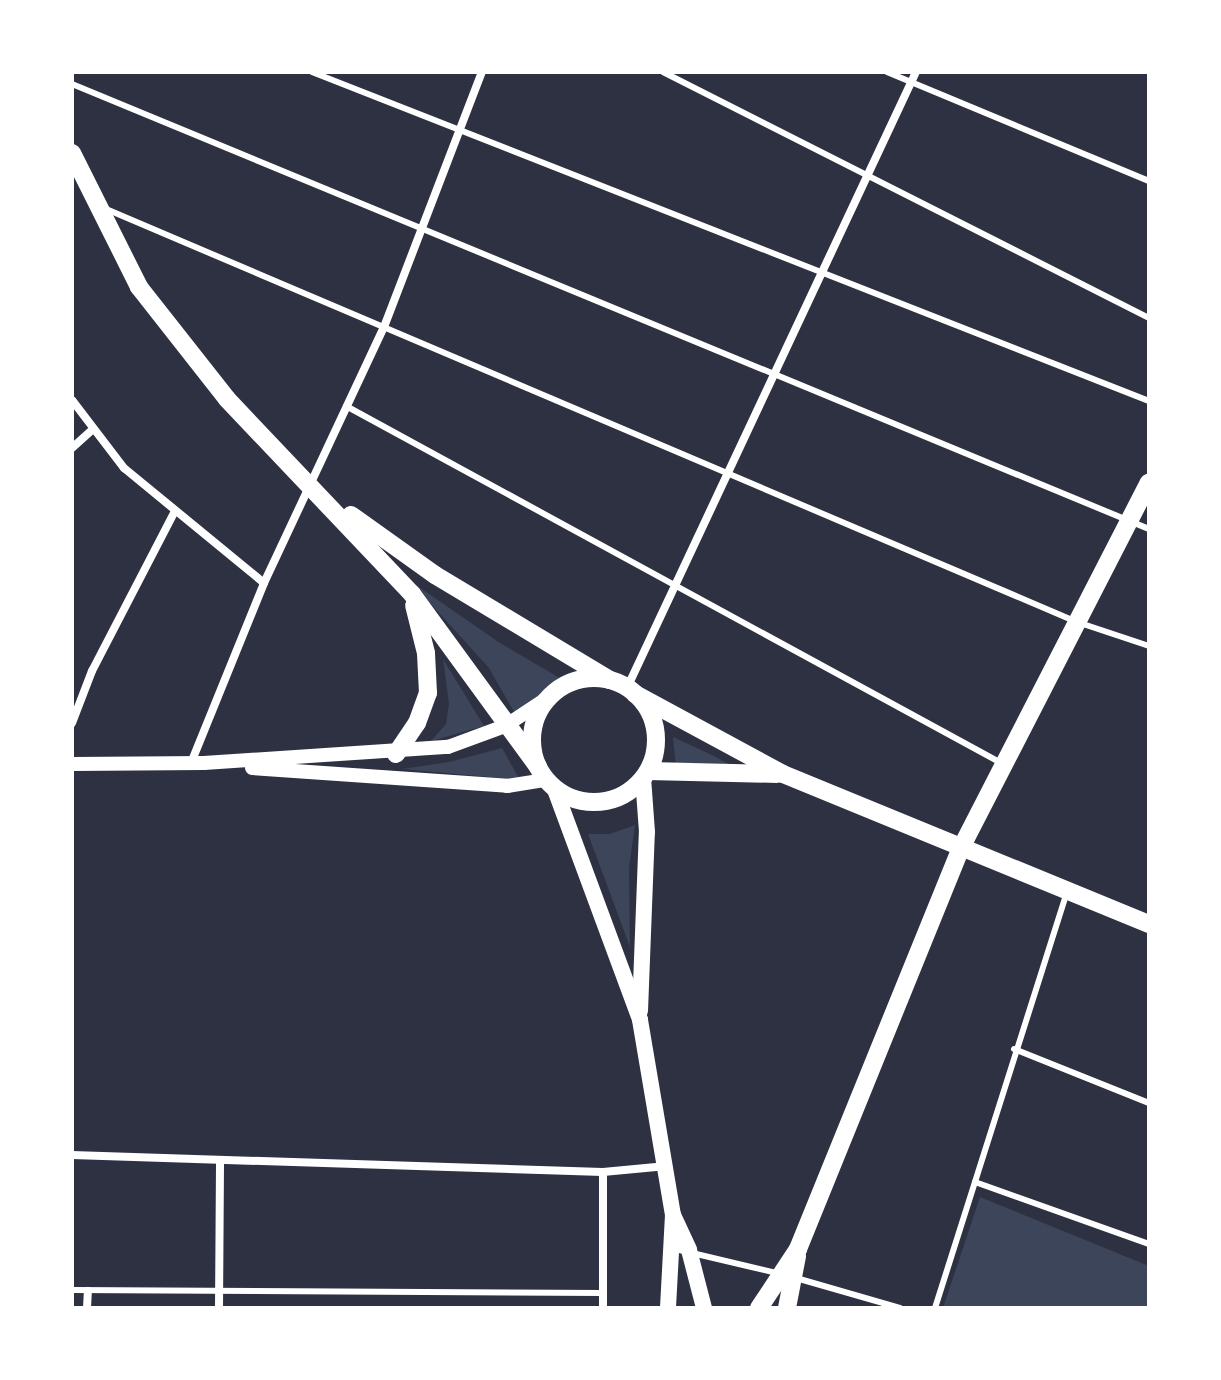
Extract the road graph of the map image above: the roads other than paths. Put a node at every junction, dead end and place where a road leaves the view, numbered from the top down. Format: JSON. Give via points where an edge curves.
{"nodes":[{"id":1,"x":312,"y":72,"type":"edge"},
{"id":2,"x":482,"y":72,"type":"edge"},
{"id":3,"x":663,"y":72,"type":"edge"},
{"id":4,"x":887,"y":72,"type":"edge"},
{"id":5,"x":916,"y":72,"type":"edge"},
{"id":6,"x":911,"y":82,"type":"junction"},
{"id":7,"x":72,"y":84,"type":"edge"},
{"id":8,"x":461,"y":129,"type":"junction"},
{"id":9,"x":72,"y":153,"type":"edge"},
{"id":10,"x":869,"y":175,"type":"junction"},
{"id":11,"x":1149,"y":181,"type":"edge"},
{"id":12,"x":95,"y":204,"type":"junction"},
{"id":13,"x":422,"y":226,"type":"junction"},
{"id":14,"x":825,"y":269,"type":"junction"},
{"id":15,"x":1149,"y":318,"type":"edge"},
{"id":16,"x":384,"y":327,"type":"junction"},
{"id":17,"x":773,"y":372,"type":"junction"},
{"id":18,"x":72,"y":400,"type":"edge"},
{"id":19,"x":1149,"y":401,"type":"edge"},
{"id":20,"x":346,"y":406,"type":"junction"},
{"id":21,"x":93,"y":429,"type":"junction"},
{"id":22,"x":72,"y":448,"type":"edge"},
{"id":23,"x":729,"y":474,"type":"junction"},
{"id":24,"x":1149,"y":482,"type":"edge"},
{"id":25,"x":317,"y":489,"type":"junction"},
{"id":26,"x":174,"y":513,"type":"junction"},
{"id":27,"x":1128,"y":520,"type":"junction"},
{"id":28,"x":1149,"y":529,"type":"edge"},
{"id":29,"x":264,"y":583,"type":"junction"},
{"id":30,"x":678,"y":586,"type":"junction"},
{"id":31,"x":412,"y":594,"type":"junction"},
{"id":32,"x":1077,"y":622,"type":"junction"},
{"id":33,"x":1149,"y":646,"type":"edge"},
{"id":34,"x":625,"y":688,"type":"junction"},
{"id":35,"x":549,"y":697,"type":"junction"},
{"id":36,"x":72,"y":723,"type":"edge"},
{"id":37,"x":505,"y":726,"type":"junction"},
{"id":38,"x":396,"y":754,"type":"junction"},
{"id":39,"x":197,"y":763,"type":"junction"},
{"id":40,"x":72,"y":764,"type":"edge"},
{"id":41,"x":1004,"y":765,"type":"junction"},
{"id":42,"x":783,"y":774,"type":"junction"},
{"id":43,"x":646,"y":775,"type":"junction"},
{"id":44,"x":546,"y":778,"type":"junction"},
{"id":45,"x":961,"y":848,"type":"junction"},
{"id":46,"x":1067,"y":892,"type":"junction"},
{"id":47,"x":1149,"y":924,"type":"edge"},
{"id":48,"x":640,"y":1020,"type":"junction"},
{"id":49,"x":1014,"y":1049,"type":"junction"},
{"id":50,"x":1149,"y":1103,"type":"edge"},
{"id":51,"x":72,"y":1155,"type":"edge"},
{"id":52,"x":220,"y":1160,"type":"junction"},
{"id":53,"x":668,"y":1166,"type":"junction"},
{"id":54,"x":603,"y":1172,"type":"junction"},
{"id":55,"x":975,"y":1182,"type":"junction"},
{"id":56,"x":673,"y":1215,"type":"junction"},
{"id":57,"x":1149,"y":1244,"type":"edge"},
{"id":58,"x":668,"y":1248,"type":"junction"},
{"id":59,"x":689,"y":1250,"type":"junction"},
{"id":60,"x":788,"y":1276,"type":"junction"},
{"id":61,"x":72,"y":1290,"type":"edge"},
{"id":62,"x":88,"y":1291,"type":"junction"},
{"id":63,"x":603,"y":1293,"type":"junction"},
{"id":64,"x":218,"y":1294,"type":"junction"},
{"id":65,"x":87,"y":1308,"type":"edge"},
{"id":66,"x":219,"y":1308,"type":"edge"},
{"id":67,"x":603,"y":1308,"type":"edge"},
{"id":68,"x":668,"y":1308,"type":"edge"},
{"id":69,"x":704,"y":1308,"type":"edge"},
{"id":70,"x":759,"y":1308,"type":"edge"},
{"id":71,"x":787,"y":1308,"type":"edge"},
{"id":72,"x":900,"y":1308,"type":"edge"},
{"id":73,"x":935,"y":1308,"type":"edge"}],
"edges":[{"from":1,"to":8,"type":"lane"},
{"from":2,"to":8,"type":"street"},
{"from":3,"to":10,"type":"lane"},
{"from":4,"to":6,"type":"lane"},
{"from":5,"to":6,"type":"street"},
{"from":6,"to":10,"type":"street"},
{"from":6,"to":11,"type":"lane"},
{"from":7,"to":13,"type":"lane"},
{"from":8,"to":13,"type":"street"},
{"from":8,"to":14,"type":"lane"},
{"from":9,"to":12,"type":"main road"},
{"from":10,"to":14,"type":"street"},
{"from":10,"to":15,"type":"lane"},
{"from":12,"to":16,"type":"lane"},
{"from":12,"to":25,"type":"main road","via":[[139,287],[227,399]]},
{"from":13,"to":16,"type":"street"},
{"from":13,"to":17,"type":"lane"},
{"from":14,"to":17,"type":"street"},
{"from":14,"to":19,"type":"lane"},
{"from":16,"to":20,"type":"street"},
{"from":16,"to":23,"type":"lane"},
{"from":17,"to":23,"type":"street"},
{"from":17,"to":27,"type":"lane"},
{"from":18,"to":21,"type":"street"},
{"from":20,"to":25,"type":"street"},
{"from":20,"to":30,"type":"lane"},
{"from":21,"to":22,"type":"street"},
{"from":21,"to":26,"type":"street","via":[[124,468]]},
{"from":23,"to":30,"type":"street"},
{"from":23,"to":32,"type":"lane"},
{"from":24,"to":27,"type":"main road"},
{"from":25,"to":29,"type":"street"},
{"from":25,"to":31,"type":"main road"},
{"from":25,"to":34,"type":"main road","via":[[435,575]]},
{"from":26,"to":29,"type":"street"},
{"from":26,"to":36,"type":"street","via":[[92,671]]},
{"from":27,"to":28,"type":"lane"},
{"from":27,"to":32,"type":"main road"},
{"from":29,"to":39,"type":"street"},
{"from":30,"to":34,"type":"street"},
{"from":30,"to":41,"type":"lane"},
{"from":31,"to":37,"type":"main road"},
{"from":31,"to":38,"type":"main road","via":[[426,653],[428,693],[417,723]]},
{"from":32,"to":33,"type":"lane"},
{"from":32,"to":41,"type":"main road"},
{"from":34,"to":35,"type":"main road","via":[[578,681]]},
{"from":34,"to":42,"type":"main road"},
{"from":34,"to":43,"type":"main road","via":[[656,730]]},
{"from":35,"to":37,"type":"street"},
{"from":35,"to":44,"type":"main road","via":[[532,738]]},
{"from":37,"to":38,"type":"street","via":[[448,747]]},
{"from":37,"to":44,"type":"main road"},
{"from":38,"to":39,"type":"street"},
{"from":39,"to":40,"type":"street"},
{"from":39,"to":44,"type":"street","via":[[507,786]]},
{"from":41,"to":45,"type":"main road"},
{"from":42,"to":43,"type":"main road"},
{"from":42,"to":45,"type":"main road"},
{"from":43,"to":44,"type":"main road","via":[[624,795],[600,802],[574,799]]},
{"from":43,"to":48,"type":"main road"},
{"from":44,"to":48,"type":"main road"},
{"from":45,"to":46,"type":"main road"},
{"from":45,"to":60,"type":"main road"},
{"from":46,"to":47,"type":"main road"},
{"from":46,"to":49,"type":"lane"},
{"from":48,"to":53,"type":"main road"},
{"from":49,"to":50,"type":"lane"},
{"from":49,"to":55,"type":"lane"},
{"from":51,"to":52,"type":"street"},
{"from":52,"to":54,"type":"street"},
{"from":52,"to":64,"type":"street"},
{"from":53,"to":54,"type":"street"},
{"from":53,"to":56,"type":"main road"},
{"from":54,"to":63,"type":"street"},
{"from":55,"to":57,"type":"lane"},
{"from":55,"to":73,"type":"lane"},
{"from":56,"to":58,"type":"main road"},
{"from":56,"to":59,"type":"main road"},
{"from":58,"to":59,"type":"lane"},
{"from":58,"to":68,"type":"main road"},
{"from":59,"to":60,"type":"lane"},
{"from":59,"to":69,"type":"main road"},
{"from":60,"to":70,"type":"main road"},
{"from":60,"to":71,"type":"main road"},
{"from":60,"to":72,"type":"lane"},
{"from":61,"to":62,"type":"lane"},
{"from":62,"to":64,"type":"lane"},
{"from":62,"to":65,"type":"street"},
{"from":63,"to":64,"type":"lane"},
{"from":63,"to":67,"type":"street"},
{"from":64,"to":66,"type":"street"}]}
